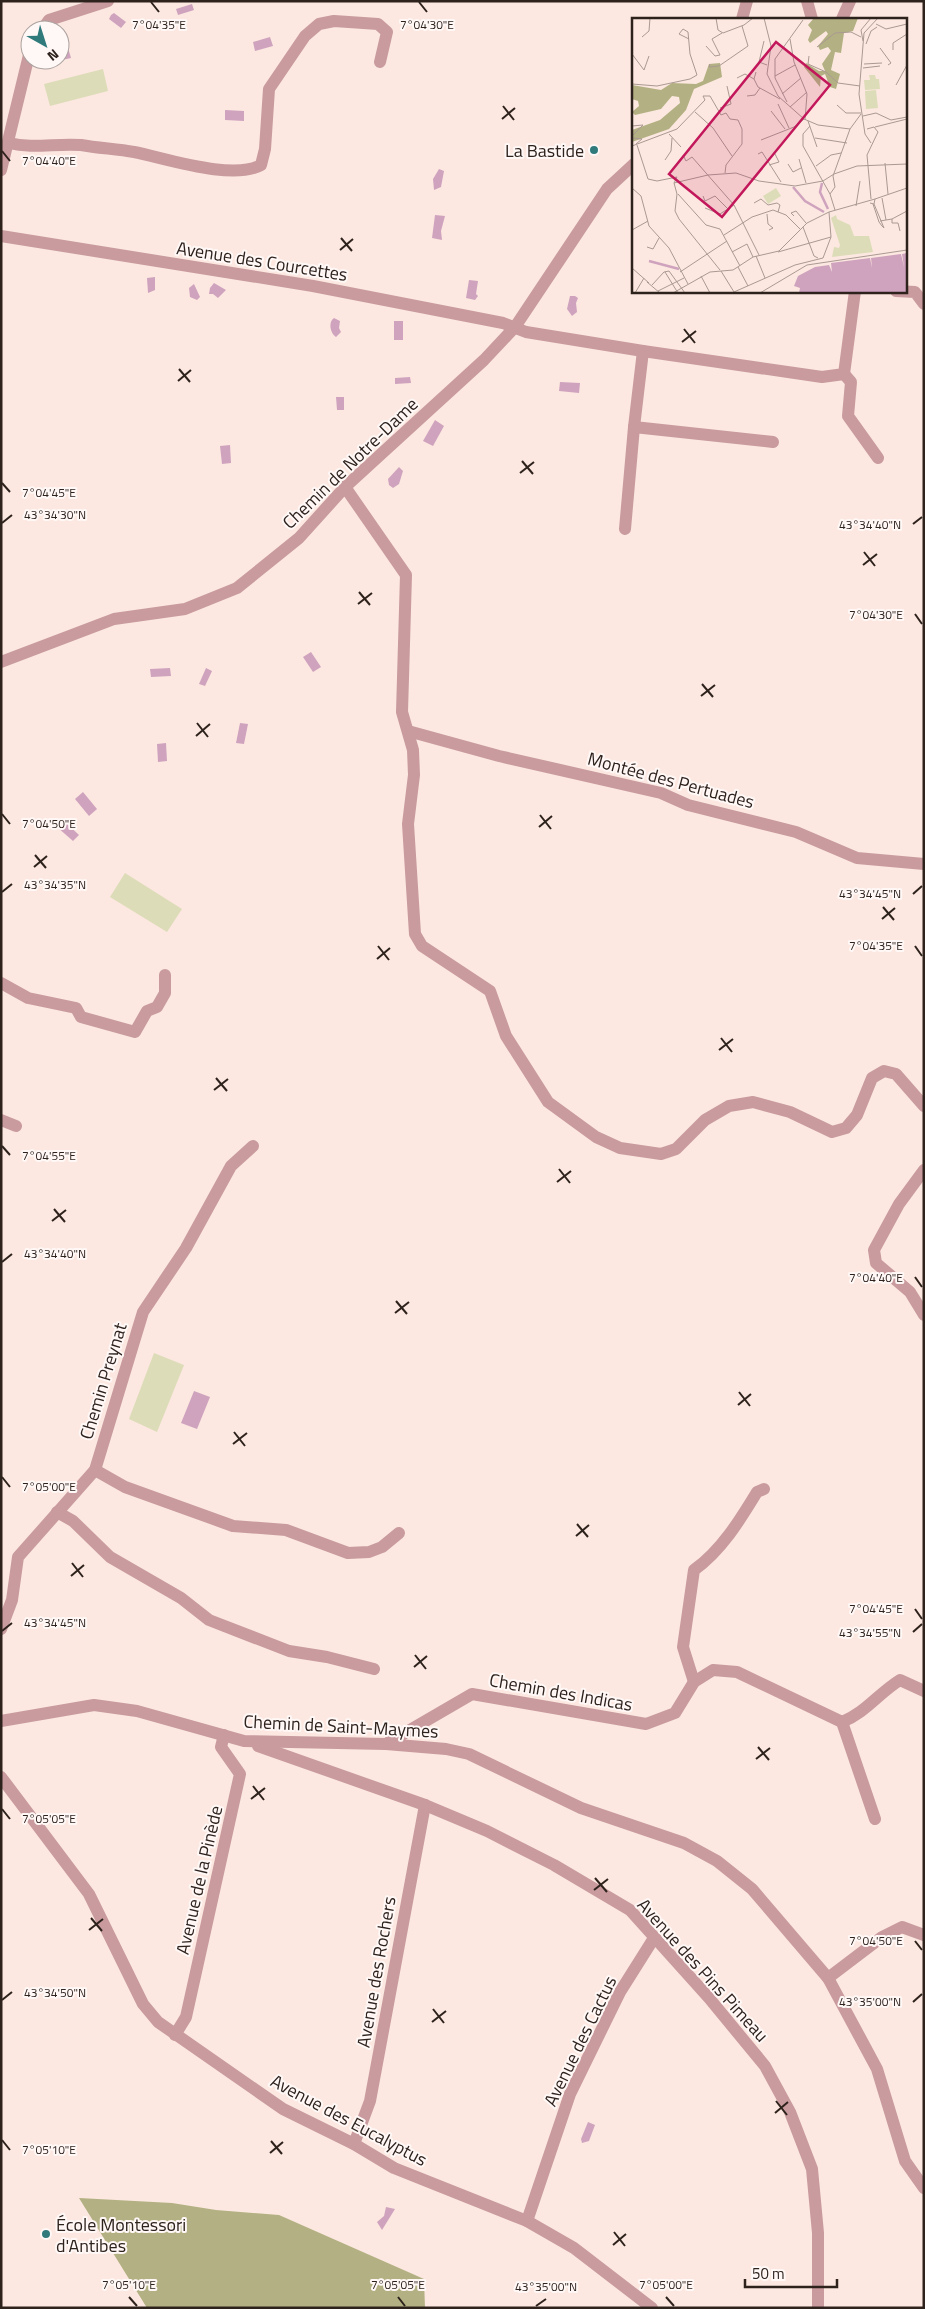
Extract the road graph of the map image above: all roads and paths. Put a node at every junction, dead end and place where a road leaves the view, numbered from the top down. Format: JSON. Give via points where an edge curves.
{"nodes":[{"id":1,"x":108,"y":1,"type":"edge"},
{"id":2,"x":747,"y":1,"type":"edge"},
{"id":3,"x":808,"y":1,"type":"edge"},
{"id":4,"x":850,"y":1,"type":"edge"},
{"id":5,"x":742,"y":18,"type":"edge"},
{"id":6,"x":812,"y":18,"type":"edge"},
{"id":7,"x":842,"y":18,"type":"edge"},
{"id":8,"x":49,"y":20,"type":"edge"},
{"id":9,"x":380,"y":62,"type":"dead end"},
{"id":10,"x":24,"y":70,"type":"edge"},
{"id":11,"x":9,"y":142,"type":"junction"},
{"id":12,"x":632,"y":166,"type":"edge"},
{"id":13,"x":1,"y":170,"type":"edge"},
{"id":14,"x":1,"y":236,"type":"edge"},
{"id":15,"x":855,"y":292,"type":"edge"},
{"id":16,"x":908,"y":292,"type":"edge"},
{"id":17,"x":924,"y":304,"type":"edge"},
{"id":18,"x":515,"y":327,"type":"junction"},
{"id":19,"x":643,"y":351,"type":"junction"},
{"id":20,"x":844,"y":374,"type":"junction"},
{"id":21,"x":634,"y":427,"type":"junction"},
{"id":22,"x":773,"y":442,"type":"dead end"},
{"id":23,"x":878,"y":458,"type":"dead end"},
{"id":24,"x":345,"y":487,"type":"junction"},
{"id":25,"x":625,"y":529,"type":"dead end"},
{"id":26,"x":1,"y":662,"type":"edge"},
{"id":27,"x":408,"y":731,"type":"junction"},
{"id":28,"x":924,"y":864,"type":"edge"},
{"id":29,"x":165,"y":975,"type":"dead end"},
{"id":30,"x":1,"y":983,"type":"edge"},
{"id":31,"x":924,"y":1106,"type":"edge"},
{"id":32,"x":1,"y":1120,"type":"edge"},
{"id":33,"x":16,"y":1126,"type":"dead end"},
{"id":34,"x":253,"y":1146,"type":"dead end"},
{"id":35,"x":924,"y":1170,"type":"edge"},
{"id":36,"x":924,"y":1315,"type":"edge"},
{"id":37,"x":95,"y":1470,"type":"junction"},
{"id":38,"x":764,"y":1489,"type":"dead end"},
{"id":39,"x":57,"y":1512,"type":"junction"},
{"id":40,"x":399,"y":1533,"type":"dead end"},
{"id":41,"x":1,"y":1630,"type":"edge"},
{"id":42,"x":374,"y":1669,"type":"dead end"},
{"id":43,"x":694,"y":1682,"type":"junction"},
{"id":44,"x":924,"y":1691,"type":"edge"},
{"id":45,"x":1,"y":1722,"type":"edge"},
{"id":46,"x":842,"y":1722,"type":"junction"},
{"id":47,"x":224,"y":1736,"type":"junction"},
{"id":48,"x":244,"y":1741,"type":"junction"},
{"id":49,"x":386,"y":1744,"type":"junction"},
{"id":50,"x":1,"y":1777,"type":"edge"},
{"id":51,"x":425,"y":1805,"type":"junction"},
{"id":52,"x":876,"y":1819,"type":"dead end"},
{"id":53,"x":924,"y":1935,"type":"edge"},
{"id":54,"x":654,"y":1938,"type":"junction"},
{"id":55,"x":828,"y":1978,"type":"junction"},
{"id":56,"x":175,"y":2035,"type":"junction"},
{"id":57,"x":354,"y":2144,"type":"junction"},
{"id":58,"x":924,"y":2188,"type":"edge"},
{"id":59,"x":527,"y":2220,"type":"junction"},
{"id":60,"x":652,"y":2308,"type":"edge"},
{"id":61,"x":818,"y":2308,"type":"edge"}],
"edges":[{"from":1,"to":8,"type":"street"},
{"from":2,"to":5,"type":"street"},
{"from":3,"to":6,"type":"street"},
{"from":4,"to":7,"type":"street"},
{"from":9,"to":11,"type":"street","via":[[387,32],[378,24],[334,20],[319,24],[305,36],[269,89],[265,149],[261,165],[253,170],[209,168],[135,152],[78,145],[26,147]]},
{"from":10,"to":11,"type":"street"},
{"from":11,"to":13,"type":"street"},
{"from":12,"to":18,"type":"street","name":"Chemin de Notre-Dame","via":[[607,189]]},
{"from":14,"to":18,"type":"street","name":"Avenue des Courcettes","via":[[313,286]]},
{"from":15,"to":20,"type":"street"},
{"from":16,"to":17,"type":"street","via":[[915,292]]},
{"from":18,"to":19,"type":"street","name":"Avenue des Courcettes","via":[[526,332]]},
{"from":18,"to":24,"type":"street","name":"Chemin de Notre-Dame","via":[[484,360]]},
{"from":19,"to":20,"type":"street","name":"Avenue des Courcettes","via":[[822,376]]},
{"from":19,"to":21,"type":"street"},
{"from":20,"to":23,"type":"street","via":[[851,382],[848,416]]},
{"from":21,"to":22,"type":"street"},
{"from":21,"to":25,"type":"street"},
{"from":24,"to":26,"type":"street","name":"Chemin de Notre-Dame","via":[[299,538],[237,588],[185,609],[114,619]]},
{"from":24,"to":27,"type":"street","via":[[406,575],[402,712]]},
{"from":27,"to":28,"type":"street","name":"Montée des Pertuades","via":[[499,756],[661,792],[688,805],[796,832],[857,858]]},
{"from":27,"to":31,"type":"street","via":[[414,775],[408,824],[415,934],[422,946],[490,991],[506,1036],[548,1102],[567,1119],[620,1148],[661,1154],[676,1149],[705,1120],[729,1106],[753,1102],[790,1112],[832,1132],[846,1128],[857,1115],[872,1078],[884,1071],[896,1074]]},
{"from":29,"to":30,"type":"street","via":[[165,993],[136,1032],[82,1017],[76,1008],[28,998]]},
{"from":32,"to":33,"type":"street"},
{"from":34,"to":37,"type":"street","name":"Chemin Preynat","via":[[232,1166],[186,1248],[143,1312]]},
{"from":35,"to":36,"type":"street","via":[[899,1204],[874,1250],[876,1263],[910,1292]]},
{"from":37,"to":39,"type":"street","name":"Chemin Preynat"},
{"from":37,"to":40,"type":"street","via":[[125,1487],[234,1526],[286,1530],[348,1553],[369,1552],[382,1547]]},
{"from":38,"to":43,"type":"street","via":[[757,1492],[724,1542],[694,1570],[683,1647]]},
{"from":39,"to":41,"type":"street","name":"Chemin Preynat","via":[[18,1557],[12,1600]]},
{"from":39,"to":42,"type":"street","via":[[73,1521],[110,1557],[181,1598],[209,1620],[289,1651]]},
{"from":43,"to":46,"type":"street","via":[[713,1670],[737,1672]]},
{"from":43,"to":49,"type":"street","name":"Chemin des Indicas","via":[[676,1713],[646,1724],[472,1694]]},
{"from":44,"to":46,"type":"street","via":[[900,1680],[882,1692],[858,1716]]},
{"from":45,"to":47,"type":"street","name":"Chemin de Saint-Maymes","via":[[94,1705],[137,1711]]},
{"from":46,"to":52,"type":"street"},
{"from":47,"to":48,"type":"street","name":"Chemin de Saint-Maymes"},
{"from":47,"to":56,"type":"street","name":"Avenue de la Pinède","via":[[221,1747],[240,1774],[186,2017]]},
{"from":48,"to":49,"type":"street","name":"Chemin de Saint-Maymes"},
{"from":48,"to":51,"type":"street","name":"Avenue des Pins Pimeau"},
{"from":49,"to":55,"type":"street","name":"Chemin de Saint-Maymes","via":[[469,1754],[581,1808],[684,1843],[716,1860],[752,1889]]},
{"from":50,"to":56,"type":"street","name":"Avenue des Eucalyptus","via":[[89,1894],[143,2004]]},
{"from":51,"to":54,"type":"street","name":"Avenue des Pins Pimeau","via":[[487,1831],[554,1865],[630,1910]]},
{"from":51,"to":57,"type":"street","name":"Avenue des Rochers","via":[[370,2101]]},
{"from":53,"to":55,"type":"street","via":[[902,1927],[882,1937]]},
{"from":54,"to":59,"type":"street","name":"Avenue des Cactus","via":[[620,1992],[570,2094]]},
{"from":54,"to":61,"type":"street","name":"Avenue des Pins Pimeau","via":[[765,2066],[790,2112],[812,2169],[818,2233]]},
{"from":55,"to":58,"type":"street","name":"Chemin de Saint-Maymes","via":[[877,2068],[905,2161]]},
{"from":56,"to":57,"type":"street","name":"Avenue des Eucalyptus","via":[[284,2109]]},
{"from":57,"to":59,"type":"street","name":"Avenue des Eucalyptus","via":[[394,2168]]},
{"from":59,"to":60,"type":"street","name":"Avenue des Eucalyptus","via":[[574,2248]]}]}
